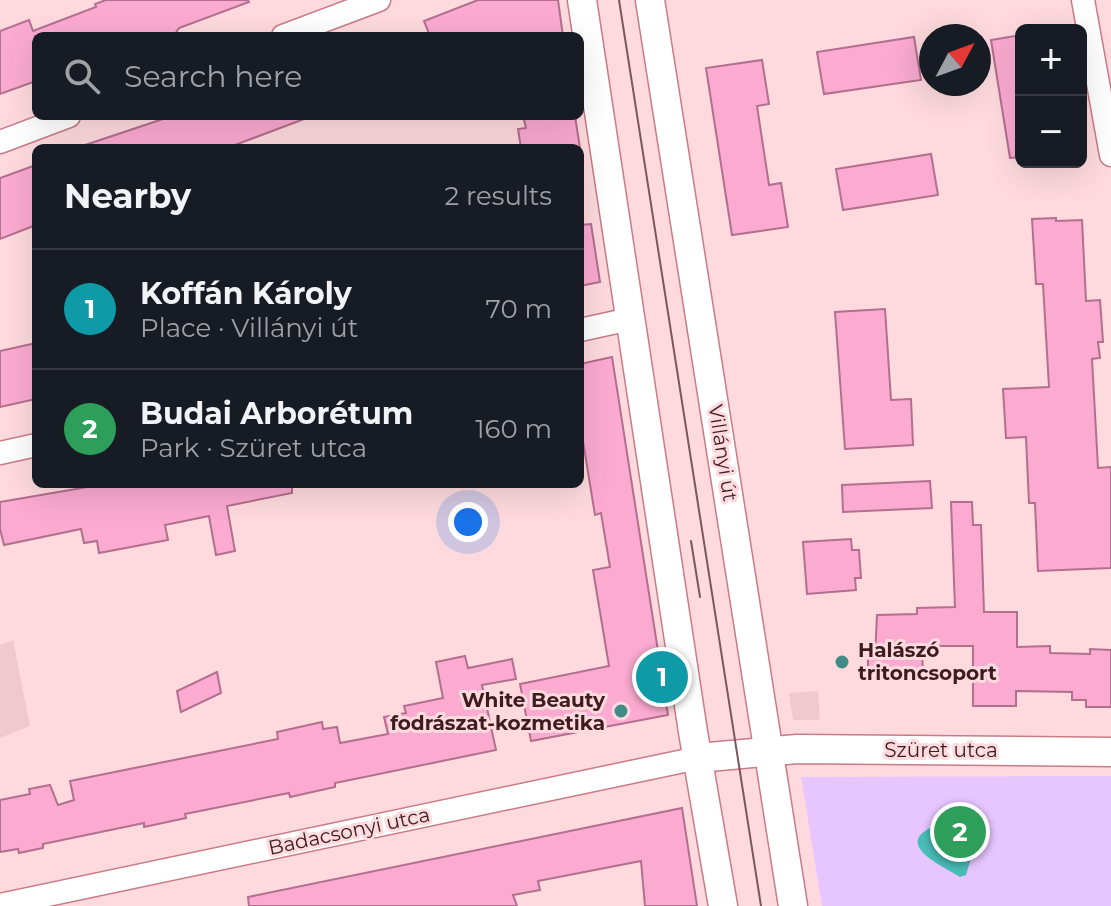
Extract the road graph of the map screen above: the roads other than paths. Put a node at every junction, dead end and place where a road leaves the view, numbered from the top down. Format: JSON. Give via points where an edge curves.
{"nodes":[{"id":1,"x":379,"y":0,"type":"edge"},
{"id":2,"x":582,"y":0,"type":"edge"},
{"id":3,"x":650,"y":0,"type":"edge"},
{"id":4,"x":1083,"y":0,"type":"edge"},
{"id":5,"x":294,"y":32,"type":"edge"},
{"id":6,"x":58,"y":120,"type":"edge"},
{"id":7,"x":0,"y":142,"type":"edge"},
{"id":8,"x":1111,"y":155,"type":"edge"},
{"id":9,"x":630,"y":319,"type":"junction"},
{"id":10,"x":584,"y":329,"type":"edge"},
{"id":11,"x":32,"y":446,"type":"edge"},
{"id":12,"x":0,"y":453,"type":"edge"},
{"id":13,"x":770,"y":750,"type":"junction"},
{"id":14,"x":1111,"y":752,"type":"edge"},
{"id":15,"x":698,"y":758,"type":"junction"},
{"id":16,"x":0,"y":905,"type":"edge"},
{"id":17,"x":723,"y":906,"type":"edge"},
{"id":18,"x":793,"y":906,"type":"edge"}],
"edges":[{"from":1,"to":5,"type":"street"},
{"from":2,"to":9,"type":"street"},
{"from":3,"to":13,"type":"street","name":"Villányi út"},
{"from":4,"to":8,"type":"street"},
{"from":6,"to":7,"type":"street"},
{"from":9,"to":10,"type":"street"},
{"from":9,"to":15,"type":"street"},
{"from":11,"to":12,"type":"street"},
{"from":13,"to":14,"type":"street","name":"Szüret utca"},
{"from":13,"to":15,"type":"street","name":"Szüret utca"},
{"from":13,"to":18,"type":"street","name":"Villányi út"},
{"from":15,"to":16,"type":"street","name":"Badacsonyi utca"},
{"from":15,"to":17,"type":"street"}]}
